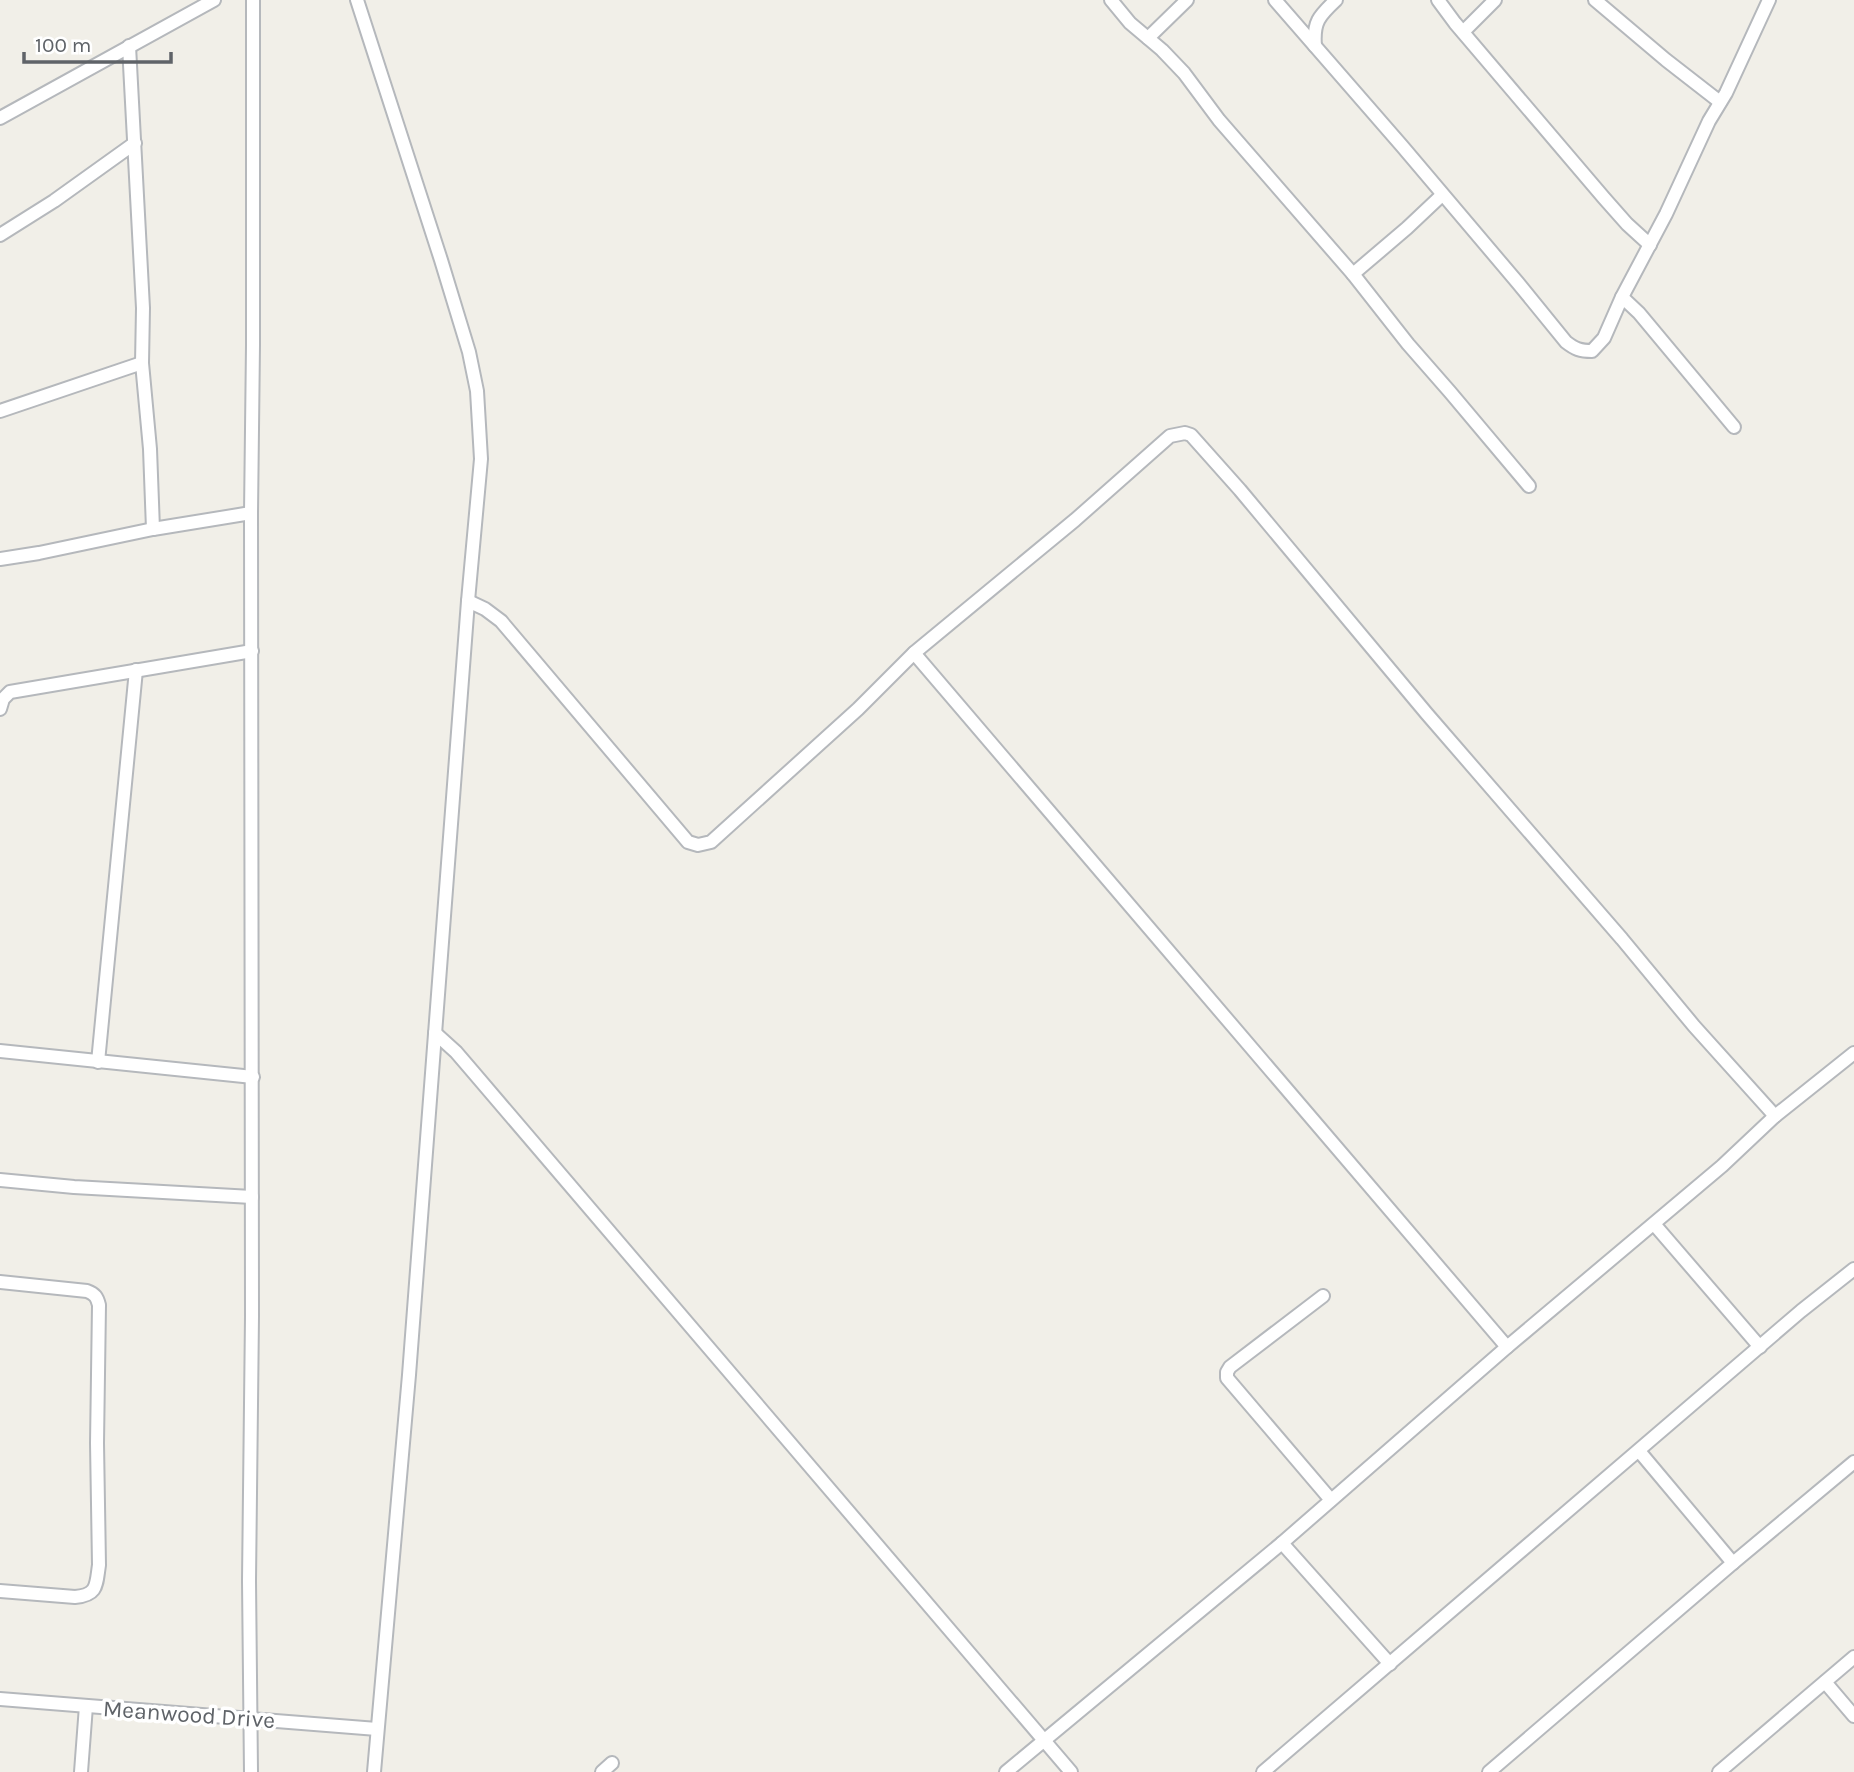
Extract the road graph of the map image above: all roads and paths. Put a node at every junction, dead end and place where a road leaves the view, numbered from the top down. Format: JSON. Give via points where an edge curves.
{"nodes":[{"id":1,"x":215,"y":0,"type":"edge"},
{"id":2,"x":253,"y":0,"type":"edge"},
{"id":3,"x":357,"y":0,"type":"edge"},
{"id":4,"x":1111,"y":0,"type":"edge"},
{"id":5,"x":1187,"y":0,"type":"edge"},
{"id":6,"x":1275,"y":0,"type":"edge"},
{"id":7,"x":1336,"y":0,"type":"edge"},
{"id":8,"x":1438,"y":0,"type":"edge"},
{"id":9,"x":1495,"y":0,"type":"edge"},
{"id":10,"x":1595,"y":0,"type":"edge"},
{"id":11,"x":1769,"y":0,"type":"edge"},
{"id":12,"x":1463,"y":32,"type":"junction"},
{"id":13,"x":1148,"y":37,"type":"junction"},
{"id":14,"x":129,"y":46,"type":"junction"},
{"id":15,"x":1315,"y":46,"type":"junction"},
{"id":16,"x":1720,"y":102,"type":"junction"},
{"id":17,"x":0,"y":118,"type":"edge"},
{"id":18,"x":135,"y":143,"type":"junction"},
{"id":19,"x":1441,"y":195,"type":"junction"},
{"id":20,"x":0,"y":235,"type":"edge"},
{"id":21,"x":1650,"y":245,"type":"junction"},
{"id":22,"x":1353,"y":274,"type":"junction"},
{"id":23,"x":1622,"y":297,"type":"junction"},
{"id":24,"x":142,"y":363,"type":"junction"},
{"id":25,"x":0,"y":411,"type":"edge"},
{"id":26,"x":1734,"y":427,"type":"dead end"},
{"id":27,"x":1530,"y":486,"type":"dead end"},
{"id":28,"x":251,"y":513,"type":"junction"},
{"id":29,"x":153,"y":528,"type":"junction"},
{"id":30,"x":0,"y":559,"type":"edge"},
{"id":31,"x":468,"y":601,"type":"junction"},
{"id":32,"x":252,"y":651,"type":"junction"},
{"id":33,"x":914,"y":653,"type":"junction"},
{"id":34,"x":136,"y":670,"type":"junction"},
{"id":35,"x":0,"y":709,"type":"edge"},
{"id":36,"x":435,"y":1033,"type":"junction"},
{"id":37,"x":0,"y":1051,"type":"edge"},
{"id":38,"x":1854,"y":1053,"type":"edge"},
{"id":39,"x":98,"y":1062,"type":"junction"},
{"id":40,"x":253,"y":1077,"type":"junction"},
{"id":41,"x":1775,"y":1116,"type":"junction"},
{"id":42,"x":0,"y":1180,"type":"edge"},
{"id":43,"x":252,"y":1197,"type":"junction"},
{"id":44,"x":1654,"y":1224,"type":"junction"},
{"id":45,"x":1853,"y":1271,"type":"edge"},
{"id":46,"x":0,"y":1282,"type":"edge"},
{"id":47,"x":1323,"y":1296,"type":"dead end"},
{"id":48,"x":1507,"y":1347,"type":"junction"},
{"id":49,"x":1760,"y":1347,"type":"junction"},
{"id":50,"x":1639,"y":1451,"type":"junction"},
{"id":51,"x":1854,"y":1462,"type":"edge"},
{"id":52,"x":1331,"y":1500,"type":"junction"},
{"id":53,"x":1282,"y":1543,"type":"junction"},
{"id":54,"x":1733,"y":1563,"type":"junction"},
{"id":55,"x":0,"y":1591,"type":"edge"},
{"id":56,"x":1854,"y":1657,"type":"edge"},
{"id":57,"x":1390,"y":1664,"type":"junction"},
{"id":58,"x":1825,"y":1682,"type":"junction"},
{"id":59,"x":0,"y":1699,"type":"edge"},
{"id":60,"x":86,"y":1706,"type":"junction"},
{"id":61,"x":1854,"y":1716,"type":"edge"},
{"id":62,"x":250,"y":1718,"type":"junction"},
{"id":63,"x":377,"y":1729,"type":"junction"},
{"id":64,"x":1043,"y":1740,"type":"junction"},
{"id":65,"x":81,"y":1772,"type":"edge"},
{"id":66,"x":251,"y":1772,"type":"edge"},
{"id":67,"x":374,"y":1772,"type":"edge"},
{"id":68,"x":1006,"y":1772,"type":"edge"},
{"id":69,"x":1071,"y":1772,"type":"edge"},
{"id":70,"x":1263,"y":1772,"type":"edge"},
{"id":71,"x":1489,"y":1772,"type":"edge"},
{"id":72,"x":1719,"y":1772,"type":"edge"}],
"edges":[{"from":1,"to":14,"type":"street"},
{"from":2,"to":28,"type":"street"},
{"from":3,"to":31,"type":"street","via":[[441,260],[477,391],[481,459]]},
{"from":4,"to":13,"type":"street"},
{"from":5,"to":13,"type":"street"},
{"from":6,"to":15,"type":"street"},
{"from":7,"to":15,"type":"street","via":[[1317,21]]},
{"from":8,"to":12,"type":"street"},
{"from":9,"to":12,"type":"street"},
{"from":10,"to":16,"type":"street"},
{"from":11,"to":16,"type":"street"},
{"from":12,"to":21,"type":"street","via":[[1604,198]]},
{"from":13,"to":22,"type":"street","via":[[1184,72],[1219,120]]},
{"from":14,"to":17,"type":"street"},
{"from":14,"to":18,"type":"street"},
{"from":15,"to":19,"type":"street"},
{"from":16,"to":21,"type":"street"},
{"from":18,"to":20,"type":"street"},
{"from":18,"to":24,"type":"street"},
{"from":19,"to":22,"type":"street"},
{"from":19,"to":23,"type":"street","via":[[1575,349],[1592,351],[1599,345]]},
{"from":21,"to":23,"type":"street"},
{"from":22,"to":27,"type":"street"},
{"from":23,"to":26,"type":"street"},
{"from":24,"to":25,"type":"street"},
{"from":24,"to":29,"type":"street"},
{"from":28,"to":29,"type":"street"},
{"from":28,"to":32,"type":"street"},
{"from":29,"to":30,"type":"street"},
{"from":31,"to":33,"type":"street","via":[[501,621],[688,842],[698,845],[711,842]]},
{"from":31,"to":36,"type":"street"},
{"from":32,"to":34,"type":"street"},
{"from":32,"to":40,"type":"street"},
{"from":33,"to":41,"type":"street","via":[[1170,436],[1191,435]]},
{"from":33,"to":48,"type":"street"},
{"from":34,"to":35,"type":"street","via":[[10,692]]},
{"from":34,"to":39,"type":"street"},
{"from":36,"to":63,"type":"street"},
{"from":36,"to":64,"type":"street","via":[[456,1052]]},
{"from":37,"to":39,"type":"street"},
{"from":38,"to":41,"type":"street"},
{"from":39,"to":40,"type":"street"},
{"from":40,"to":43,"type":"street"},
{"from":41,"to":44,"type":"street"},
{"from":42,"to":43,"type":"street"},
{"from":43,"to":62,"type":"street"},
{"from":44,"to":48,"type":"street"},
{"from":44,"to":49,"type":"street"},
{"from":45,"to":49,"type":"street"},
{"from":46,"to":55,"type":"street","via":[[87,1291],[99,1305],[97,1582],[93,1592],[75,1597]]},
{"from":47,"to":52,"type":"street","via":[[1230,1367],[1227,1378]]},
{"from":48,"to":52,"type":"street"},
{"from":49,"to":50,"type":"street"},
{"from":50,"to":54,"type":"street"},
{"from":50,"to":57,"type":"street"},
{"from":51,"to":54,"type":"street"},
{"from":52,"to":53,"type":"street"},
{"from":53,"to":57,"type":"street"},
{"from":53,"to":64,"type":"street"},
{"from":54,"to":71,"type":"street"},
{"from":56,"to":58,"type":"street"},
{"from":57,"to":70,"type":"street"},
{"from":58,"to":61,"type":"street"},
{"from":58,"to":72,"type":"street"},
{"from":59,"to":60,"type":"street","name":"Meanwood Drive"},
{"from":60,"to":62,"type":"street","name":"Meanwood Drive"},
{"from":60,"to":65,"type":"street"},
{"from":62,"to":63,"type":"street","name":"Meanwood Drive"},
{"from":62,"to":66,"type":"street"},
{"from":63,"to":67,"type":"street"},
{"from":64,"to":68,"type":"street"},
{"from":64,"to":69,"type":"street"}]}
